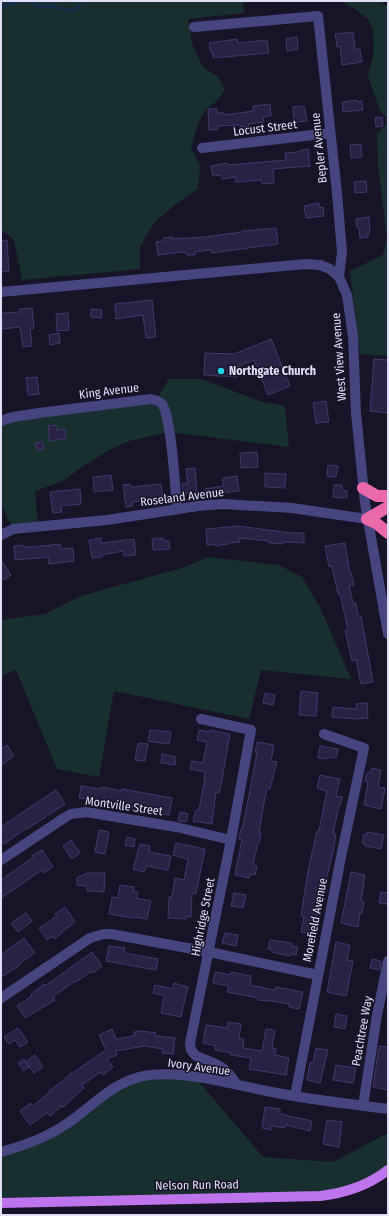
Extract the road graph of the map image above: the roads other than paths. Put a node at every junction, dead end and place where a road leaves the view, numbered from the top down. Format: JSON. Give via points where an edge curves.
{"nodes":[{"id":1,"x":194,"y":27,"type":"dead end"},
{"id":2,"x":330,"y":134,"type":"junction"},
{"id":3,"x":202,"y":148,"type":"dead end"},
{"id":4,"x":339,"y":277,"type":"junction"},
{"id":5,"x":1,"y":292,"type":"edge"},
{"id":6,"x":1,"y":420,"type":"edge"},
{"id":7,"x":363,"y":488,"type":"junction"},
{"id":8,"x":388,"y":496,"type":"edge"},
{"id":9,"x":388,"y":507,"type":"edge"},
{"id":10,"x":177,"y":509,"type":"junction"},
{"id":11,"x":367,"y":519,"type":"junction"},
{"id":12,"x":388,"y":532,"type":"edge"},
{"id":13,"x":1,"y":535,"type":"edge"},
{"id":14,"x":388,"y":634,"type":"edge"},
{"id":15,"x":201,"y":719,"type":"dead end"},
{"id":16,"x":324,"y":734,"type":"dead end"},
{"id":17,"x":231,"y":840,"type":"junction"},
{"id":18,"x":1,"y":860,"type":"edge"},
{"id":19,"x":209,"y":952,"type":"junction"},
{"id":20,"x":388,"y":961,"type":"edge"},
{"id":21,"x":318,"y":975,"type":"junction"},
{"id":22,"x":1,"y":998,"type":"edge"},
{"id":23,"x":236,"y":1086,"type":"junction"},
{"id":24,"x":295,"y":1096,"type":"junction"},
{"id":25,"x":363,"y":1106,"type":"junction"},
{"id":26,"x":388,"y":1109,"type":"edge"},
{"id":27,"x":1,"y":1152,"type":"edge"},
{"id":28,"x":388,"y":1170,"type":"edge"},
{"id":29,"x":1,"y":1203,"type":"edge"}],
"edges":[{"from":1,"to":2,"type":"street","name":"Bepler Avenue","via":[[318,16]]},
{"from":2,"to":3,"type":"street","name":"Locust Street"},
{"from":2,"to":4,"type":"street","name":"Bepler Avenue","via":[[342,252]]},
{"from":4,"to":5,"type":"street","via":[[326,266],[306,264]]},
{"from":4,"to":7,"type":"street","name":"West View Avenue","via":[[347,295],[351,318],[355,408]]},
{"from":6,"to":10,"type":"street","name":"King Avenue","via":[[151,399],[160,402],[169,432]]},
{"from":7,"to":8,"type":"highway","via":[[377,496]]},
{"from":7,"to":11,"type":"street","name":"West View Avenue"},
{"from":9,"to":11,"type":"highway"},
{"from":10,"to":11,"type":"street","name":"Roseland Avenue","via":[[234,504],[292,508]]},
{"from":10,"to":13,"type":"street","name":"Roseland Avenue","via":[[107,520],[13,530]]},
{"from":11,"to":12,"type":"highway"},
{"from":11,"to":14,"type":"street","name":"West View Avenue"},
{"from":15,"to":17,"type":"street","name":"Highridge Street","via":[[252,730]]},
{"from":16,"to":21,"type":"street","name":"Morefield Avenue","via":[[364,748]]},
{"from":17,"to":18,"type":"street","name":"Montville Street","via":[[176,827],[82,812],[64,818]]},
{"from":17,"to":19,"type":"street","name":"Highridge Street"},
{"from":19,"to":21,"type":"street"},
{"from":19,"to":22,"type":"street","via":[[111,934],[97,935]]},
{"from":19,"to":23,"type":"street","name":"Highridge Street","via":[[190,1046],[196,1056],[225,1068]]},
{"from":20,"to":25,"type":"street","name":"Peachtree Way"},
{"from":21,"to":24,"type":"street","name":"Morefield Avenue"},
{"from":23,"to":24,"type":"street","name":"Ivory Avenue"},
{"from":23,"to":27,"type":"street","name":"Ivory Avenue","via":[[170,1074],[132,1079],[112,1089],[44,1138]]},
{"from":24,"to":25,"type":"street","name":"Ivory Avenue"},
{"from":25,"to":26,"type":"street","name":"Ivory Avenue"},
{"from":28,"to":29,"type":"main road","name":"Nelson Run Road","via":[[356,1188],[327,1195]]}]}
